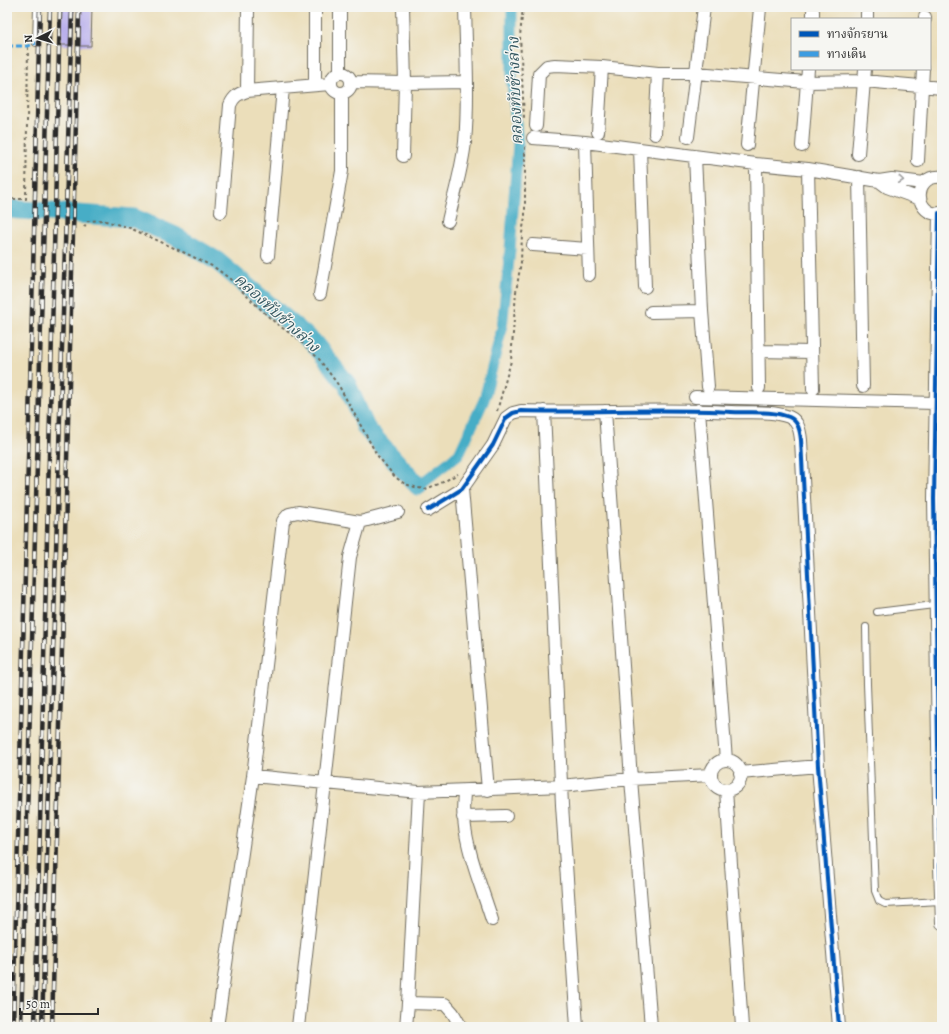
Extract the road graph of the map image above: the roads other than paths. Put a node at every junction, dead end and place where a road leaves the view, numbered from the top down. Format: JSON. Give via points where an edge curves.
{"nodes":[{"id":1,"x":37,"y":7,"type":"edge"},
{"id":2,"x":248,"y":7,"type":"edge"},
{"id":3,"x":315,"y":7,"type":"edge"},
{"id":4,"x":340,"y":7,"type":"edge"},
{"id":5,"x":403,"y":7,"type":"edge"},
{"id":6,"x":465,"y":7,"type":"edge"},
{"id":7,"x":704,"y":7,"type":"edge"},
{"id":8,"x":760,"y":8,"type":"dead end"},
{"id":9,"x":36,"y":43,"type":"dead end"},
{"id":10,"x":602,"y":67,"type":"junction"},
{"id":11,"x":808,"y":70,"type":"edge"},
{"id":12,"x":923,"y":70,"type":"edge"},
{"id":13,"x":340,"y":72,"type":"junction"},
{"id":14,"x":658,"y":73,"type":"junction"},
{"id":15,"x":696,"y":73,"type":"junction"},
{"id":16,"x":865,"y":75,"type":"edge"},
{"id":17,"x":752,"y":78,"type":"junction"},
{"id":18,"x":351,"y":82,"type":"junction"},
{"id":19,"x":466,"y":82,"type":"junction"},
{"id":20,"x":806,"y":82,"type":"junction"},
{"id":21,"x":405,"y":83,"type":"junction"},
{"id":22,"x":330,"y":84,"type":"junction"},
{"id":23,"x":315,"y":85,"type":"junction"},
{"id":24,"x":923,"y":86,"type":"junction"},
{"id":25,"x":283,"y":88,"type":"junction"},
{"id":26,"x":942,"y":88,"type":"edge"},
{"id":27,"x":247,"y":91,"type":"junction"},
{"id":28,"x":342,"y":93,"type":"junction"},
{"id":29,"x":536,"y":126,"type":"dead end"},
{"id":30,"x":598,"y":132,"type":"dead end"},
{"id":31,"x":655,"y":134,"type":"dead end"},
{"id":32,"x":688,"y":137,"type":"dead end"},
{"id":33,"x":529,"y":140,"type":"road end"},
{"id":34,"x":585,"y":142,"type":"junction"},
{"id":35,"x":747,"y":145,"type":"dead end"},
{"id":36,"x":802,"y":146,"type":"dead end"},
{"id":37,"x":640,"y":149,"type":"junction"},
{"id":38,"x":858,"y":154,"type":"dead end"},
{"id":39,"x":403,"y":156,"type":"dead end"},
{"id":40,"x":695,"y":156,"type":"junction"},
{"id":41,"x":918,"y":160,"type":"dead end"},
{"id":42,"x":756,"y":164,"type":"junction"},
{"id":43,"x":808,"y":169,"type":"junction"},
{"id":44,"x":859,"y":177,"type":"junction"},
{"id":45,"x":942,"y":177,"type":"edge"},
{"id":46,"x":878,"y":181,"type":"junction"},
{"id":47,"x":924,"y":183,"type":"junction"},
{"id":48,"x":920,"y":199,"type":"junction"},
{"id":49,"x":221,"y":212,"type":"dead end"},
{"id":50,"x":941,"y":213,"type":"edge"},
{"id":51,"x":448,"y":221,"type":"dead end"},
{"id":52,"x":533,"y":245,"type":"dead end"},
{"id":53,"x":588,"y":249,"type":"junction"},
{"id":54,"x":268,"y":256,"type":"dead end"},
{"id":55,"x":589,"y":275,"type":"dead end"},
{"id":56,"x":645,"y":287,"type":"dead end"},
{"id":57,"x":320,"y":294,"type":"dead end"},
{"id":58,"x":702,"y":311,"type":"junction"},
{"id":59,"x":651,"y":312,"type":"dead end"},
{"id":60,"x":758,"y":351,"type":"junction"},
{"id":61,"x":812,"y":352,"type":"junction"},
{"id":62,"x":863,"y":386,"type":"dead end"},
{"id":63,"x":708,"y":387,"type":"dead end"},
{"id":64,"x":759,"y":388,"type":"dead end"},
{"id":65,"x":813,"y":389,"type":"dead end"},
{"id":66,"x":695,"y":397,"type":"dead end"},
{"id":67,"x":938,"y":409,"type":"edge"},
{"id":68,"x":699,"y":410,"type":"junction"},
{"id":69,"x":544,"y":411,"type":"junction"},
{"id":70,"x":605,"y":411,"type":"junction"},
{"id":71,"x":462,"y":489,"type":"junction"},
{"id":72,"x":428,"y":510,"type":"dead end"},
{"id":73,"x":398,"y":512,"type":"dead end"},
{"id":74,"x":360,"y":522,"type":"junction"},
{"id":75,"x":939,"y":605,"type":"edge"},
{"id":76,"x":877,"y":612,"type":"dead end"},
{"id":77,"x":866,"y":627,"type":"dead end"},
{"id":78,"x":726,"y":760,"type":"junction"},
{"id":79,"x":818,"y":766,"type":"junction"},
{"id":80,"x":740,"y":773,"type":"junction"},
{"id":81,"x":711,"y":775,"type":"junction"},
{"id":82,"x":253,"y":776,"type":"junction"},
{"id":83,"x":631,"y":779,"type":"junction"},
{"id":84,"x":325,"y":783,"type":"junction"},
{"id":85,"x":561,"y":786,"type":"junction"},
{"id":86,"x":464,"y":790,"type":"junction"},
{"id":87,"x":488,"y":790,"type":"junction"},
{"id":88,"x":726,"y":790,"type":"junction"},
{"id":89,"x":419,"y":792,"type":"junction"},
{"id":90,"x":506,"y":816,"type":"dead end"},
{"id":91,"x":463,"y":817,"type":"junction"},
{"id":92,"x":941,"y":901,"type":"edge"},
{"id":93,"x":492,"y":920,"type":"dead end"},
{"id":94,"x":942,"y":923,"type":"edge"},
{"id":95,"x":408,"y":1003,"type":"junction"},
{"id":96,"x":217,"y":1027,"type":"edge"},
{"id":97,"x":298,"y":1027,"type":"edge"},
{"id":98,"x":406,"y":1027,"type":"edge"},
{"id":99,"x":461,"y":1027,"type":"edge"},
{"id":100,"x":577,"y":1027,"type":"edge"},
{"id":101,"x":651,"y":1027,"type":"edge"},
{"id":102,"x":742,"y":1027,"type":"edge"},
{"id":103,"x":839,"y":1027,"type":"edge"}],
"edges":[{"from":1,"to":9,"type":"lane"},
{"from":2,"to":27,"type":"street"},
{"from":3,"to":23,"type":"street"},
{"from":4,"to":13,"type":"street"},
{"from":5,"to":21,"type":"street"},
{"from":6,"to":19,"type":"street"},
{"from":7,"to":15,"type":"street"},
{"from":8,"to":17,"type":"street"},
{"from":10,"to":14,"type":"street"},
{"from":10,"to":29,"type":"street","via":[[547,66],[540,74]]},
{"from":10,"to":30,"type":"street"},
{"from":11,"to":20,"type":"street"},
{"from":12,"to":24,"type":"street"},
{"from":13,"to":18,"type":"street","via":[[348,74]]},
{"from":13,"to":22,"type":"street","via":[[332,76]]},
{"from":14,"to":15,"type":"street"},
{"from":14,"to":31,"type":"street"},
{"from":15,"to":17,"type":"street"},
{"from":15,"to":32,"type":"street"},
{"from":16,"to":20,"type":"street"},
{"from":16,"to":24,"type":"street"},
{"from":16,"to":38,"type":"street"},
{"from":17,"to":20,"type":"street"},
{"from":17,"to":35,"type":"street"},
{"from":18,"to":21,"type":"street"},
{"from":18,"to":28,"type":"street","via":[[349,89]]},
{"from":19,"to":21,"type":"street"},
{"from":19,"to":51,"type":"street","via":[[465,143]]},
{"from":20,"to":36,"type":"street"},
{"from":21,"to":39,"type":"street"},
{"from":22,"to":23,"type":"street"},
{"from":22,"to":28,"type":"street","via":[[334,91]]},
{"from":23,"to":25,"type":"street"},
{"from":24,"to":26,"type":"street"},
{"from":24,"to":41,"type":"street"},
{"from":25,"to":27,"type":"street"},
{"from":25,"to":54,"type":"street"},
{"from":27,"to":49,"type":"street","via":[[233,97],[230,105]]},
{"from":28,"to":57,"type":"street","via":[[342,171]]},
{"from":33,"to":34,"type":"street"},
{"from":34,"to":37,"type":"street"},
{"from":34,"to":53,"type":"street"},
{"from":37,"to":40,"type":"street"},
{"from":37,"to":56,"type":"street"},
{"from":40,"to":42,"type":"street"},
{"from":40,"to":58,"type":"street"},
{"from":42,"to":43,"type":"street"},
{"from":42,"to":60,"type":"street"},
{"from":43,"to":44,"type":"street"},
{"from":43,"to":61,"type":"street"},
{"from":44,"to":46,"type":"street"},
{"from":44,"to":62,"type":"street"},
{"from":45,"to":47,"type":"street","via":[[929,178]]},
{"from":46,"to":47,"type":"street","one_way":true,"via":[[892,179]]},
{"from":46,"to":48,"type":"street"},
{"from":47,"to":48,"type":"street"},
{"from":48,"to":50,"type":"street","via":[[924,207],[931,212]]},
{"from":50,"to":67,"type":"street"},
{"from":52,"to":53,"type":"street"},
{"from":53,"to":55,"type":"street"},
{"from":58,"to":59,"type":"street"},
{"from":58,"to":63,"type":"street"},
{"from":60,"to":61,"type":"street"},
{"from":60,"to":64,"type":"street"},
{"from":61,"to":65,"type":"street"},
{"from":66,"to":67,"type":"street"},
{"from":67,"to":75,"type":"street","via":[[934,499]]},
{"from":68,"to":70,"type":"street"},
{"from":68,"to":78,"type":"street"},
{"from":68,"to":79,"type":"street","via":[[777,414],[790,418],[800,429]]},
{"from":69,"to":70,"type":"street"},
{"from":69,"to":71,"type":"street","via":[[513,412],[506,418],[493,445]]},
{"from":69,"to":85,"type":"street"},
{"from":70,"to":83,"type":"street"},
{"from":71,"to":72,"type":"street"},
{"from":71,"to":87,"type":"street"},
{"from":73,"to":74,"type":"street"},
{"from":74,"to":82,"type":"street","via":[[298,512],[289,514],[283,521]]},
{"from":74,"to":84,"type":"street","via":[[350,557]]},
{"from":75,"to":76,"type":"lane"},
{"from":75,"to":92,"type":"street"},
{"from":77,"to":92,"type":"lane","via":[[876,891],[879,901],[885,904]]},
{"from":78,"to":80,"type":"street","via":[[737,766]]},
{"from":78,"to":81,"type":"street","via":[[714,766]]},
{"from":79,"to":80,"type":"street"},
{"from":79,"to":103,"type":"street"},
{"from":80,"to":88,"type":"street","via":[[738,783]]},
{"from":81,"to":83,"type":"street"},
{"from":81,"to":88,"type":"street","via":[[717,787]]},
{"from":82,"to":84,"type":"street"},
{"from":82,"to":96,"type":"street"},
{"from":83,"to":85,"type":"street"},
{"from":83,"to":101,"type":"street"},
{"from":84,"to":89,"type":"street"},
{"from":84,"to":97,"type":"street"},
{"from":85,"to":87,"type":"street"},
{"from":85,"to":100,"type":"street"},
{"from":86,"to":87,"type":"street"},
{"from":86,"to":89,"type":"street"},
{"from":86,"to":91,"type":"street"},
{"from":88,"to":102,"type":"street"},
{"from":89,"to":95,"type":"street"},
{"from":90,"to":91,"type":"street"},
{"from":91,"to":93,"type":"street","via":[[476,872]]},
{"from":92,"to":94,"type":"street"},
{"from":95,"to":98,"type":"street"},
{"from":95,"to":99,"type":"street","via":[[445,1004]]}]}
